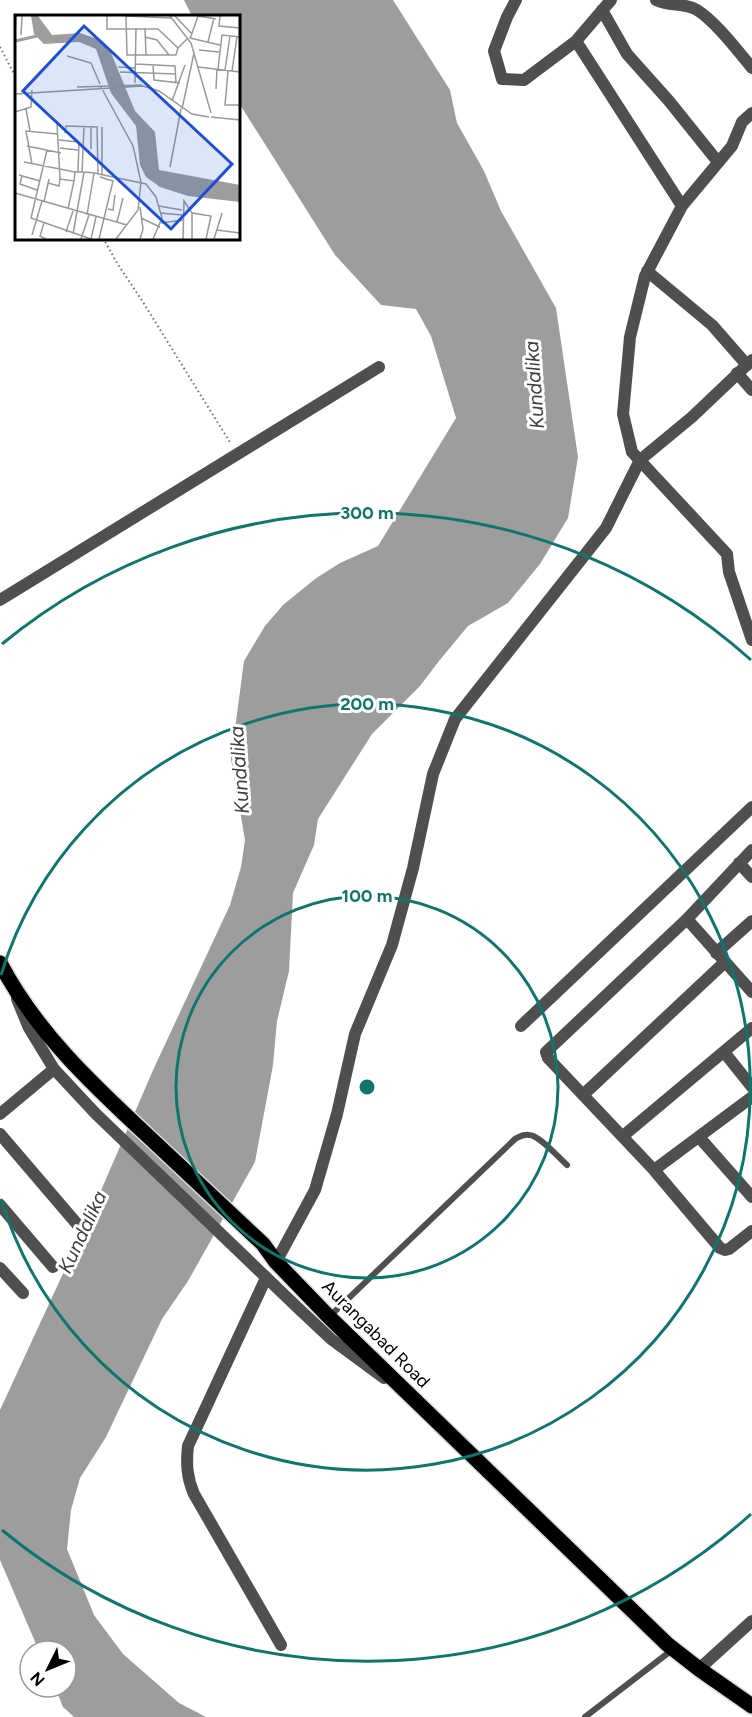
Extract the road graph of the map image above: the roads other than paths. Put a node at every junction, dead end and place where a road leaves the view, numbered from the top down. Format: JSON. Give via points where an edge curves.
{"nodes":[{"id":1,"x":516,"y":0,"type":"edge"},
{"id":2,"x":611,"y":0,"type":"edge"},
{"id":3,"x":656,"y":0,"type":"edge"},
{"id":4,"x":602,"y":10,"type":"junction"},
{"id":5,"x":576,"y":41,"type":"junction"},
{"id":6,"x":752,"y":68,"type":"edge"},
{"id":7,"x":752,"y":113,"type":"edge"},
{"id":8,"x":718,"y":162,"type":"junction"},
{"id":9,"x":682,"y":206,"type":"junction"},
{"id":10,"x":647,"y":271,"type":"junction"},
{"id":11,"x":745,"y":366,"type":"edge"},
{"id":12,"x":379,"y":367,"type":"dead end"},
{"id":13,"x":752,"y":390,"type":"edge"},
{"id":14,"x":640,"y":460,"type":"junction"},
{"id":15,"x":0,"y":600,"type":"edge"},
{"id":16,"x":752,"y":640,"type":"edge"},
{"id":17,"x":752,"y":807,"type":"edge"},
{"id":18,"x":752,"y":850,"type":"edge"},
{"id":19,"x":739,"y":863,"type":"junction"},
{"id":20,"x":752,"y":877,"type":"edge"},
{"id":21,"x":687,"y":919,"type":"junction"},
{"id":22,"x":752,"y":921,"type":"edge"},
{"id":23,"x":716,"y":953,"type":"junction"},
{"id":24,"x":0,"y":963,"type":"edge"},
{"id":25,"x":724,"y":963,"type":"junction"},
{"id":26,"x":11,"y":984,"type":"junction"},
{"id":27,"x":752,"y":992,"type":"edge"},
{"id":28,"x":521,"y":1026,"type":"dead end"},
{"id":29,"x":752,"y":1028,"type":"edge"},
{"id":30,"x":724,"y":1052,"type":"junction"},
{"id":31,"x":54,"y":1069,"type":"junction"},
{"id":32,"x":750,"y":1082,"type":"edge"},
{"id":33,"x":583,"y":1095,"type":"junction"},
{"id":34,"x":752,"y":1097,"type":"edge"},
{"id":35,"x":0,"y":1114,"type":"edge"},
{"id":36,"x":0,"y":1134,"type":"edge"},
{"id":37,"x":623,"y":1136,"type":"junction"},
{"id":38,"x":699,"y":1137,"type":"junction"},
{"id":39,"x":567,"y":1165,"type":"dead end"},
{"id":40,"x":654,"y":1170,"type":"junction"},
{"id":41,"x":752,"y":1197,"type":"edge"},
{"id":42,"x":0,"y":1204,"type":"edge"},
{"id":43,"x":77,"y":1224,"type":"dead end"},
{"id":44,"x":752,"y":1231,"type":"edge"},
{"id":45,"x":276,"y":1262,"type":"junction"},
{"id":46,"x":53,"y":1267,"type":"dead end"},
{"id":47,"x":0,"y":1269,"type":"edge"},
{"id":48,"x":266,"y":1278,"type":"junction"},
{"id":49,"x":23,"y":1293,"type":"dead end"},
{"id":50,"x":328,"y":1317,"type":"junction"},
{"id":51,"x":418,"y":1403,"type":"junction"},
{"id":52,"x":752,"y":1621,"type":"edge"},
{"id":53,"x":281,"y":1645,"type":"dead end"},
{"id":54,"x":674,"y":1649,"type":"junction"},
{"id":55,"x":699,"y":1668,"type":"junction"},
{"id":56,"x":752,"y":1706,"type":"edge"},
{"id":57,"x":585,"y":1717,"type":"edge"}],
"edges":[{"from":1,"to":5,"type":"street","via":[[494,51],[502,79],[524,80]]},
{"from":2,"to":4,"type":"street"},
{"from":3,"to":6,"type":"street","via":[[697,10]]},
{"from":4,"to":5,"type":"street"},
{"from":4,"to":8,"type":"street","via":[[627,54]]},
{"from":5,"to":9,"type":"street"},
{"from":7,"to":8,"type":"street","via":[[742,122],[732,146]]},
{"from":8,"to":9,"type":"street"},
{"from":9,"to":10,"type":"street"},
{"from":10,"to":11,"type":"street","via":[[712,325]]},
{"from":10,"to":14,"type":"street","via":[[630,337],[623,414],[633,452]]},
{"from":11,"to":13,"type":"street"},
{"from":11,"to":14,"type":"street"},
{"from":12,"to":15,"type":"street"},
{"from":14,"to":16,"type":"street","via":[[727,554],[729,572]]},
{"from":14,"to":45,"type":"street","via":[[606,528],[455,719],[433,774],[392,945],[355,1034],[315,1190]]},
{"from":17,"to":28,"type":"street"},
{"from":18,"to":19,"type":"street"},
{"from":19,"to":20,"type":"street"},
{"from":19,"to":21,"type":"street"},
{"from":21,"to":23,"type":"street"},
{"from":21,"to":33,"type":"street","via":[[547,1050],[548,1058]]},
{"from":22,"to":23,"type":"street"},
{"from":23,"to":25,"type":"street"},
{"from":24,"to":26,"type":"main road","name":"Aurangabad Road"},
{"from":25,"to":27,"type":"street"},
{"from":25,"to":33,"type":"street"},
{"from":26,"to":31,"type":"street","via":[[29,1028]]},
{"from":26,"to":45,"type":"main road","name":"Aurangabad Road","via":[[45,1032],[99,1091],[263,1244]]},
{"from":29,"to":30,"type":"street"},
{"from":30,"to":32,"type":"street"},
{"from":30,"to":37,"type":"street"},
{"from":31,"to":35,"type":"street"},
{"from":31,"to":48,"type":"street"},
{"from":33,"to":37,"type":"street"},
{"from":34,"to":38,"type":"street"},
{"from":36,"to":43,"type":"street"},
{"from":37,"to":40,"type":"street"},
{"from":38,"to":40,"type":"street"},
{"from":38,"to":41,"type":"street"},
{"from":39,"to":50,"type":"lane","via":[[531,1134],[515,1139]]},
{"from":40,"to":44,"type":"street","via":[[720,1248],[729,1249]]},
{"from":42,"to":46,"type":"street"},
{"from":45,"to":50,"type":"main road","name":"Aurangabad Road"},
{"from":47,"to":49,"type":"street"},
{"from":48,"to":51,"type":"street","via":[[331,1339]]},
{"from":48,"to":53,"type":"street","via":[[188,1446],[186,1464],[194,1494]]},
{"from":50,"to":51,"type":"main road","name":"Aurangabad Road"},
{"from":51,"to":54,"type":"main road","name":"Aurangabad Road"},
{"from":52,"to":55,"type":"street"},
{"from":54,"to":55,"type":"main road","name":"Aurangabad Road"},
{"from":54,"to":57,"type":"lane"},
{"from":55,"to":56,"type":"main road","name":"Aurangabad Road"}]}
